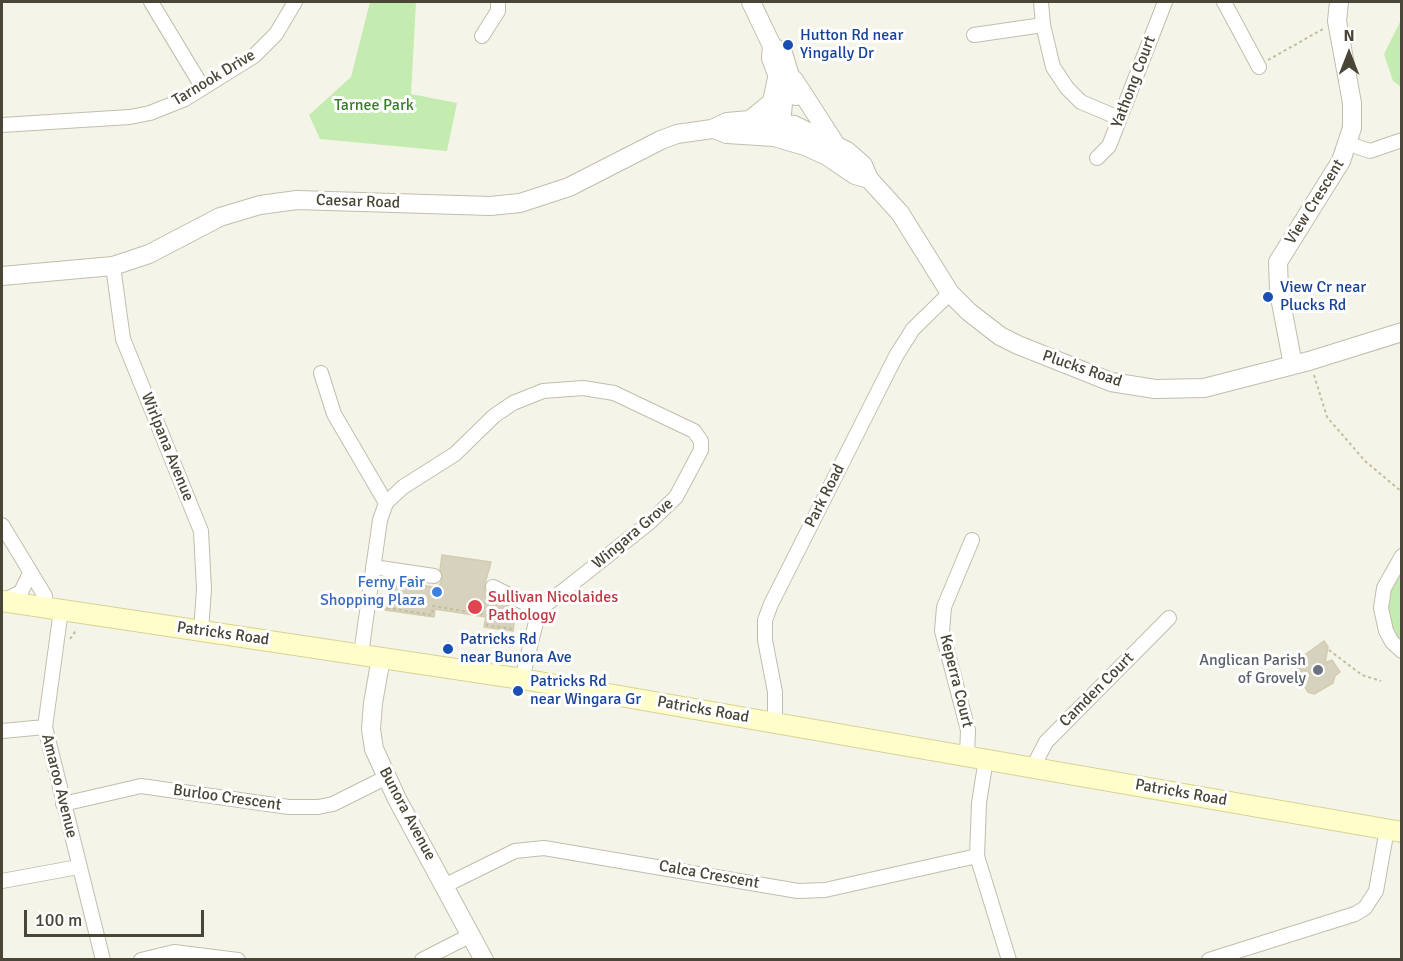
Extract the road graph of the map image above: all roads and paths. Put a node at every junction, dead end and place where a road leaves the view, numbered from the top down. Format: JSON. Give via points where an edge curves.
{"nodes":[{"id":1,"x":151,"y":2,"type":"edge"},
{"id":2,"x":295,"y":2,"type":"edge"},
{"id":3,"x":498,"y":2,"type":"edge"},
{"id":4,"x":751,"y":2,"type":"edge"},
{"id":5,"x":1041,"y":2,"type":"edge"},
{"id":6,"x":1165,"y":2,"type":"edge"},
{"id":7,"x":1224,"y":2,"type":"edge"},
{"id":8,"x":1339,"y":2,"type":"edge"},
{"id":9,"x":1337,"y":21,"type":"junction"},
{"id":10,"x":1043,"y":25,"type":"junction"},
{"id":11,"x":974,"y":35,"type":"dead end"},
{"id":12,"x":482,"y":36,"type":"dead end"},
{"id":13,"x":1259,"y":67,"type":"joint"},
{"id":14,"x":785,"y":75,"type":"junction"},
{"id":15,"x":203,"y":88,"type":"junction"},
{"id":16,"x":1119,"y":118,"type":"junction"},
{"id":17,"x":750,"y":120,"type":"junction"},
{"id":18,"x":2,"y":125,"type":"edge"},
{"id":19,"x":712,"y":129,"type":"junction"},
{"id":20,"x":787,"y":132,"type":"junction"},
{"id":21,"x":1401,"y":140,"type":"edge"},
{"id":22,"x":834,"y":143,"type":"junction"},
{"id":23,"x":1348,"y":144,"type":"junction"},
{"id":24,"x":1097,"y":158,"type":"dead end"},
{"id":25,"x":869,"y":179,"type":"junction"},
{"id":26,"x":113,"y":267,"type":"junction"},
{"id":27,"x":2,"y":276,"type":"edge"},
{"id":28,"x":950,"y":293,"type":"junction"},
{"id":29,"x":1401,"y":332,"type":"edge"},
{"id":30,"x":1293,"y":365,"type":"junction"},
{"id":31,"x":321,"y":373,"type":"dead end"},
{"id":32,"x":1314,"y":375,"type":"dead end"},
{"id":33,"x":1401,"y":492,"type":"edge"},
{"id":34,"x":386,"y":503,"type":"junction"},
{"id":35,"x":2,"y":525,"type":"edge"},
{"id":36,"x":972,"y":540,"type":"dead end"},
{"id":37,"x":1401,"y":556,"type":"edge"},
{"id":38,"x":373,"y":567,"type":"junction"},
{"id":39,"x":30,"y":573,"type":"junction"},
{"id":40,"x":434,"y":576,"type":"dead end"},
{"id":41,"x":493,"y":587,"type":"dead end"},
{"id":42,"x":2,"y":601,"type":"edge"},
{"id":43,"x":381,"y":607,"type":"dead end"},
{"id":44,"x":52,"y":608,"type":"junction"},
{"id":45,"x":539,"y":610,"type":"junction"},
{"id":46,"x":1169,"y":618,"type":"dead end"},
{"id":47,"x":77,"y":629,"type":"dead end"},
{"id":48,"x":513,"y":629,"type":"dead end"},
{"id":49,"x":201,"y":631,"type":"junction"},
{"id":50,"x":68,"y":645,"type":"dead end"},
{"id":51,"x":1329,"y":650,"type":"dead end"},
{"id":52,"x":1401,"y":651,"type":"edge"},
{"id":53,"x":360,"y":654,"type":"junction"},
{"id":54,"x":381,"y":658,"type":"junction"},
{"id":55,"x":522,"y":679,"type":"junction"},
{"id":56,"x":1381,"y":681,"type":"dead end"},
{"id":57,"x":775,"y":722,"type":"junction"},
{"id":58,"x":45,"y":727,"type":"junction"},
{"id":59,"x":2,"y":731,"type":"edge"},
{"id":60,"x":977,"y":757,"type":"junction"},
{"id":61,"x":1033,"y":767,"type":"junction"},
{"id":62,"x":387,"y":777,"type":"junction"},
{"id":63,"x":63,"y":804,"type":"junction"},
{"id":64,"x":1394,"y":831,"type":"edge"},
{"id":65,"x":977,"y":856,"type":"junction"},
{"id":66,"x":78,"y":867,"type":"junction"},
{"id":67,"x":2,"y":881,"type":"edge"},
{"id":68,"x":446,"y":885,"type":"junction"},
{"id":69,"x":471,"y":935,"type":"junction"},
{"id":70,"x":103,"y":960,"type":"edge"},
{"id":71,"x":141,"y":960,"type":"edge"},
{"id":72,"x":238,"y":960,"type":"edge"},
{"id":73,"x":422,"y":960,"type":"edge"},
{"id":74,"x":484,"y":960,"type":"edge"},
{"id":75,"x":1010,"y":960,"type":"edge"},
{"id":76,"x":1209,"y":960,"type":"edge"}],
"edges":[{"from":1,"to":15,"type":"street"},
{"from":2,"to":15,"type":"street","name":"Tarnook Drive","via":[[276,34],[254,56]]},
{"from":3,"to":12,"type":"street","via":[[498,11]]},
{"from":4,"to":14,"type":"street","via":[[772,46],[771,58]]},
{"from":5,"to":10,"type":"street"},
{"from":6,"to":16,"type":"street","name":"Yathong Court"},
{"from":7,"to":13,"type":"street"},
{"from":8,"to":9,"type":"street","name":"View Crescent"},
{"from":9,"to":13,"type":"path"},
{"from":9,"to":23,"type":"street","name":"View Crescent","via":[[1352,103]]},
{"from":10,"to":11,"type":"street"},
{"from":10,"to":16,"type":"street","via":[[1053,67],[1067,88],[1081,102]]},
{"from":14,"to":17,"type":"street","via":[[775,96]]},
{"from":14,"to":20,"type":"street","via":[[796,97]]},
{"from":14,"to":22,"type":"street","via":[[801,86]]},
{"from":15,"to":18,"type":"street","name":"Tarnook Drive","via":[[150,113]]},
{"from":16,"to":24,"type":"street","name":"Yathong Court","via":[[1109,146]]},
{"from":17,"to":19,"type":"street","name":"Caesar Road","via":[[727,122]]},
{"from":17,"to":20,"type":"street","name":"Caesar Road"},
{"from":19,"to":20,"type":"street","name":"Caesar Road","via":[[727,134]]},
{"from":19,"to":26,"type":"street","name":"Caesar Road","via":[[661,140],[569,187],[520,203],[490,206],[297,200],[260,205],[220,217],[149,254]]},
{"from":20,"to":22,"type":"street","name":"Plucks Road"},
{"from":20,"to":25,"type":"street","name":"Plucks Road","via":[[855,175]]},
{"from":21,"to":23,"type":"street","via":[[1370,151]]},
{"from":22,"to":25,"type":"street","name":"Plucks Road","via":[[863,165]]},
{"from":23,"to":30,"type":"street","name":"View Crescent","via":[[1332,177],[1278,262],[1279,292]]},
{"from":25,"to":28,"type":"street","name":"Plucks Road","via":[[900,213]]},
{"from":26,"to":27,"type":"street","name":"Caesar Road"},
{"from":26,"to":49,"type":"street","name":"Wirlpana Avenue","via":[[123,339],[201,531]]},
{"from":28,"to":30,"type":"street","name":"Plucks Road","via":[[983,324],[1018,345],[1091,375],[1136,387],[1204,388]]},
{"from":28,"to":57,"type":"street","name":"Park Road","via":[[913,329],[897,356],[771,604],[765,620],[765,640],[775,692]]},
{"from":29,"to":30,"type":"street","name":"Plucks Road"},
{"from":31,"to":34,"type":"street","via":[[334,414]]},
{"from":32,"to":33,"type":"path","via":[[1327,417],[1365,461]]},
{"from":34,"to":38,"type":"street"},
{"from":34,"to":45,"type":"street","name":"Wingara Grove","via":[[403,487],[455,454],[494,416],[543,391],[583,388],[614,393],[694,431],[701,441],[701,450],[676,497]]},
{"from":35,"to":39,"type":"street"},
{"from":36,"to":60,"type":"street","name":"Keperra Court","via":[[944,607],[942,631]]},
{"from":37,"to":52,"type":"street","via":[[1384,588],[1381,608],[1386,632]]},
{"from":38,"to":40,"type":"street"},
{"from":38,"to":53,"type":"street"},
{"from":39,"to":42,"type":"street","via":[[21,592]]},
{"from":39,"to":44,"type":"street"},
{"from":41,"to":45,"type":"street"},
{"from":42,"to":44,"type":"main road","name":"Patricks Road"},
{"from":43,"to":48,"type":"path","via":[[432,615],[433,606],[489,615],[487,625]]},
{"from":44,"to":49,"type":"main road","name":"Patricks Road"},
{"from":44,"to":58,"type":"street","name":"Amaroo Avenue"},
{"from":45,"to":55,"type":"street"},
{"from":46,"to":61,"type":"street","name":"Camden Court","via":[[1046,742]]},
{"from":47,"to":50,"type":"path"},
{"from":49,"to":53,"type":"main road","name":"Patricks Road"},
{"from":51,"to":56,"type":"path","via":[[1362,675]]},
{"from":53,"to":54,"type":"main road","name":"Patricks Road"},
{"from":54,"to":55,"type":"main road","name":"Patricks Road"},
{"from":54,"to":62,"type":"street","name":"Bunora Avenue","via":[[371,729],[374,749]]},
{"from":55,"to":57,"type":"main road","name":"Patricks Road"},
{"from":57,"to":60,"type":"main road","name":"Patricks Road"},
{"from":58,"to":59,"type":"street"},
{"from":58,"to":63,"type":"street","name":"Amaroo Avenue"},
{"from":60,"to":61,"type":"main road","name":"Patricks Road"},
{"from":60,"to":65,"type":"street","name":"Keperra Court"},
{"from":61,"to":64,"type":"main road","name":"Patricks Road"},
{"from":62,"to":63,"type":"street","name":"Burloo Crescent","via":[[333,804],[318,807],[289,807],[141,786]]},
{"from":62,"to":68,"type":"street","name":"Bunora Avenue"},
{"from":63,"to":66,"type":"street","name":"Amaroo Avenue"},
{"from":64,"to":76,"type":"street","via":[[1376,891],[1365,908]]},
{"from":65,"to":68,"type":"street","name":"Calca Crescent","via":[[825,890],[798,891],[544,848],[514,851]]},
{"from":65,"to":75,"type":"street","name":"Keperra Court"},
{"from":66,"to":67,"type":"street"},
{"from":66,"to":70,"type":"street","name":"Amaroo Avenue"},
{"from":68,"to":69,"type":"street","name":"Bunora Avenue"},
{"from":69,"to":73,"type":"street"},
{"from":69,"to":74,"type":"street","name":"Bunora Avenue"},
{"from":71,"to":72,"type":"street","via":[[174,952]]}]}
